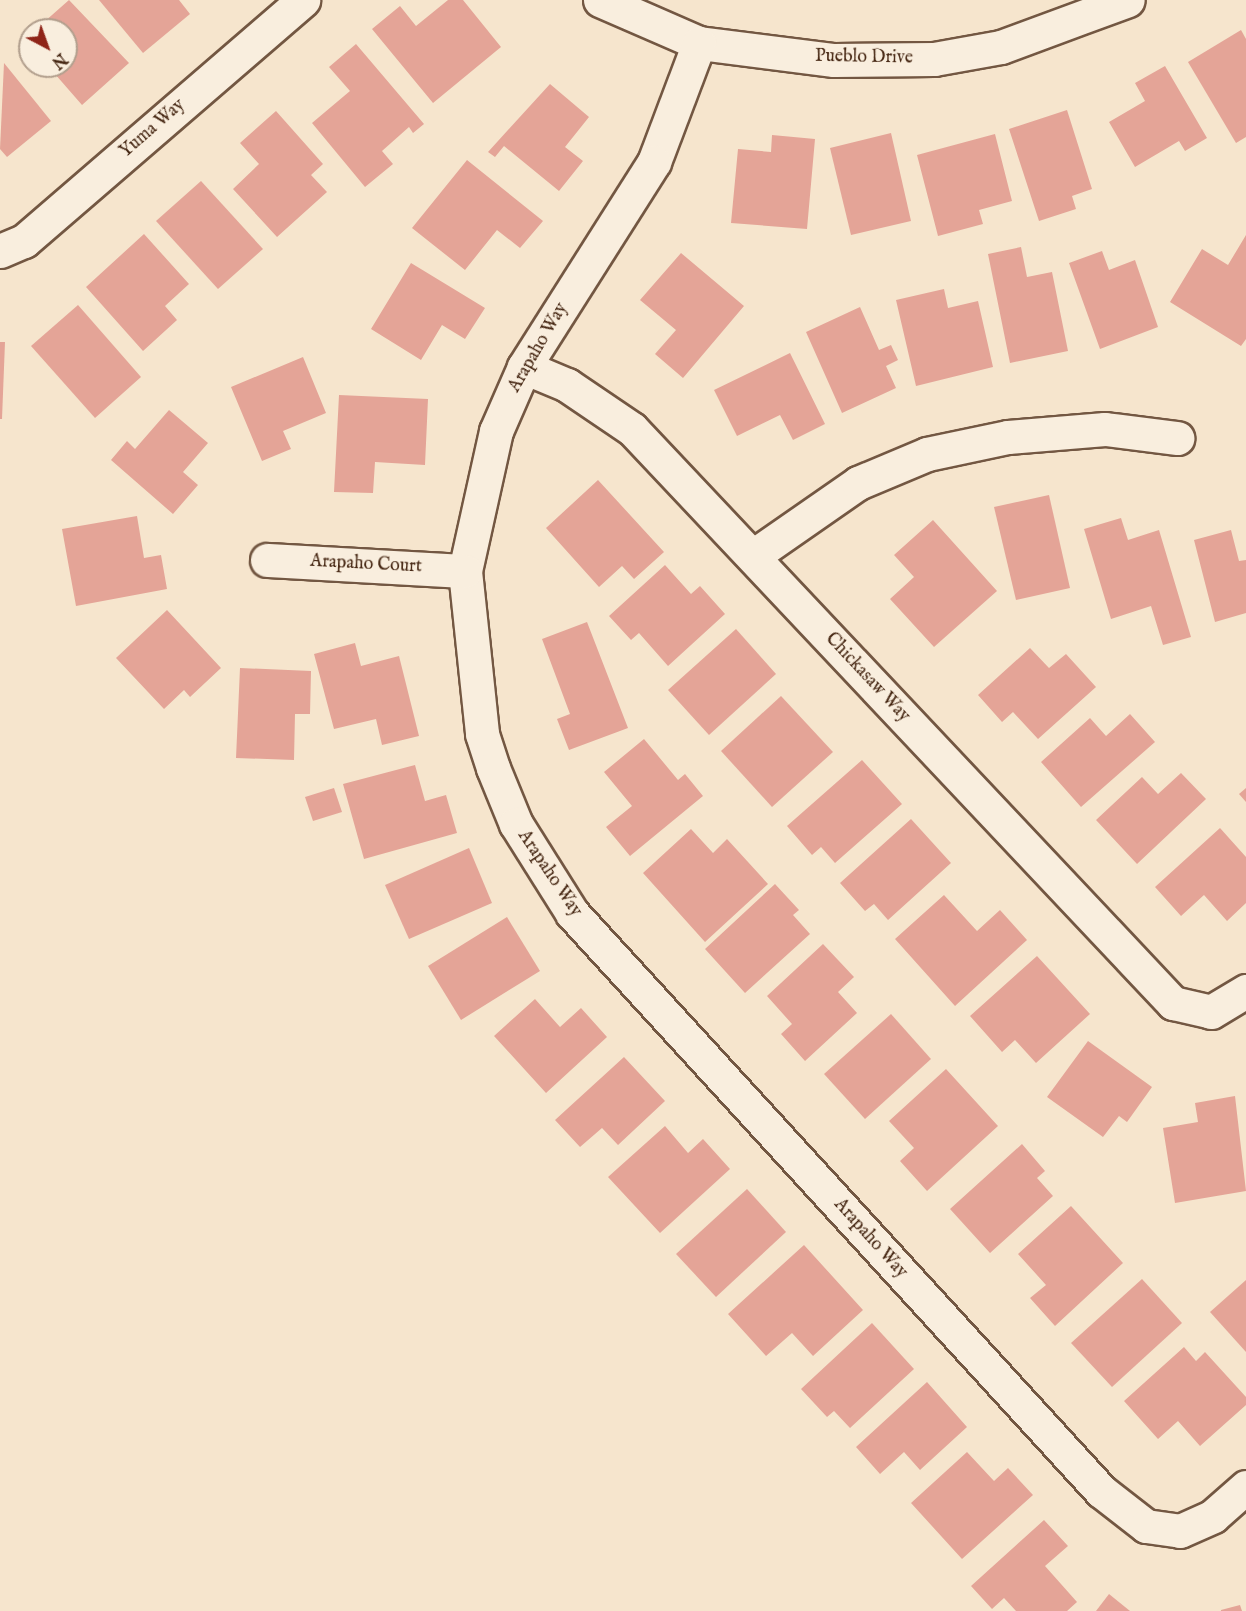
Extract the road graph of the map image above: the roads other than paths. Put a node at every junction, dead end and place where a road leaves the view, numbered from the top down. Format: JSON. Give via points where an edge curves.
{"nodes":[{"id":1,"x":303,"y":0,"type":"edge"},
{"id":2,"x":600,"y":0,"type":"edge"},
{"id":3,"x":1128,"y":0,"type":"edge"},
{"id":4,"x":1085,"y":9,"type":"edge"},
{"id":5,"x":699,"y":43,"type":"junction"},
{"id":6,"x":0,"y":251,"type":"edge"},
{"id":7,"x":524,"y":367,"type":"junction"},
{"id":8,"x":1177,"y":438,"type":"dead end"},
{"id":9,"x":753,"y":556,"type":"junction"},
{"id":10,"x":267,"y":560,"type":"dead end"},
{"id":11,"x":465,"y":571,"type":"junction"},
{"id":12,"x":1246,"y":991,"type":"edge"},
{"id":13,"x":1246,"y":1487,"type":"edge"}],
"edges":[{"from":1,"to":6,"type":"street","name":"Yuma Way","via":[[24,242]]},
{"from":2,"to":5,"type":"street","name":"Pueblo Drive"},
{"from":3,"to":4,"type":"street","name":"Pueblo Drive"},
{"from":4,"to":5,"type":"street","name":"Pueblo Drive","via":[[1001,47],[934,59],[834,60]]},
{"from":5,"to":7,"type":"street","name":"Arapaho Way","via":[[654,162]]},
{"from":7,"to":9,"type":"street","name":"Chickasaw Way","via":[[567,385],[632,429]]},
{"from":7,"to":11,"type":"street","name":"Arapaho Way","via":[[496,431]]},
{"from":8,"to":9,"type":"street","via":[[1105,429],[1008,437],[927,454],[858,483]]},
{"from":9,"to":12,"type":"street","name":"Chickasaw Way","via":[[1173,1003],[1193,1011],[1211,1012]]},
{"from":10,"to":11,"type":"street","name":"Arapaho Court"},
{"from":11,"to":13,"type":"street","name":"Arapaho Way","via":[[482,734],[516,824],[572,913],[1101,1491],[1146,1526],[1180,1531],[1213,1516]]}]}
